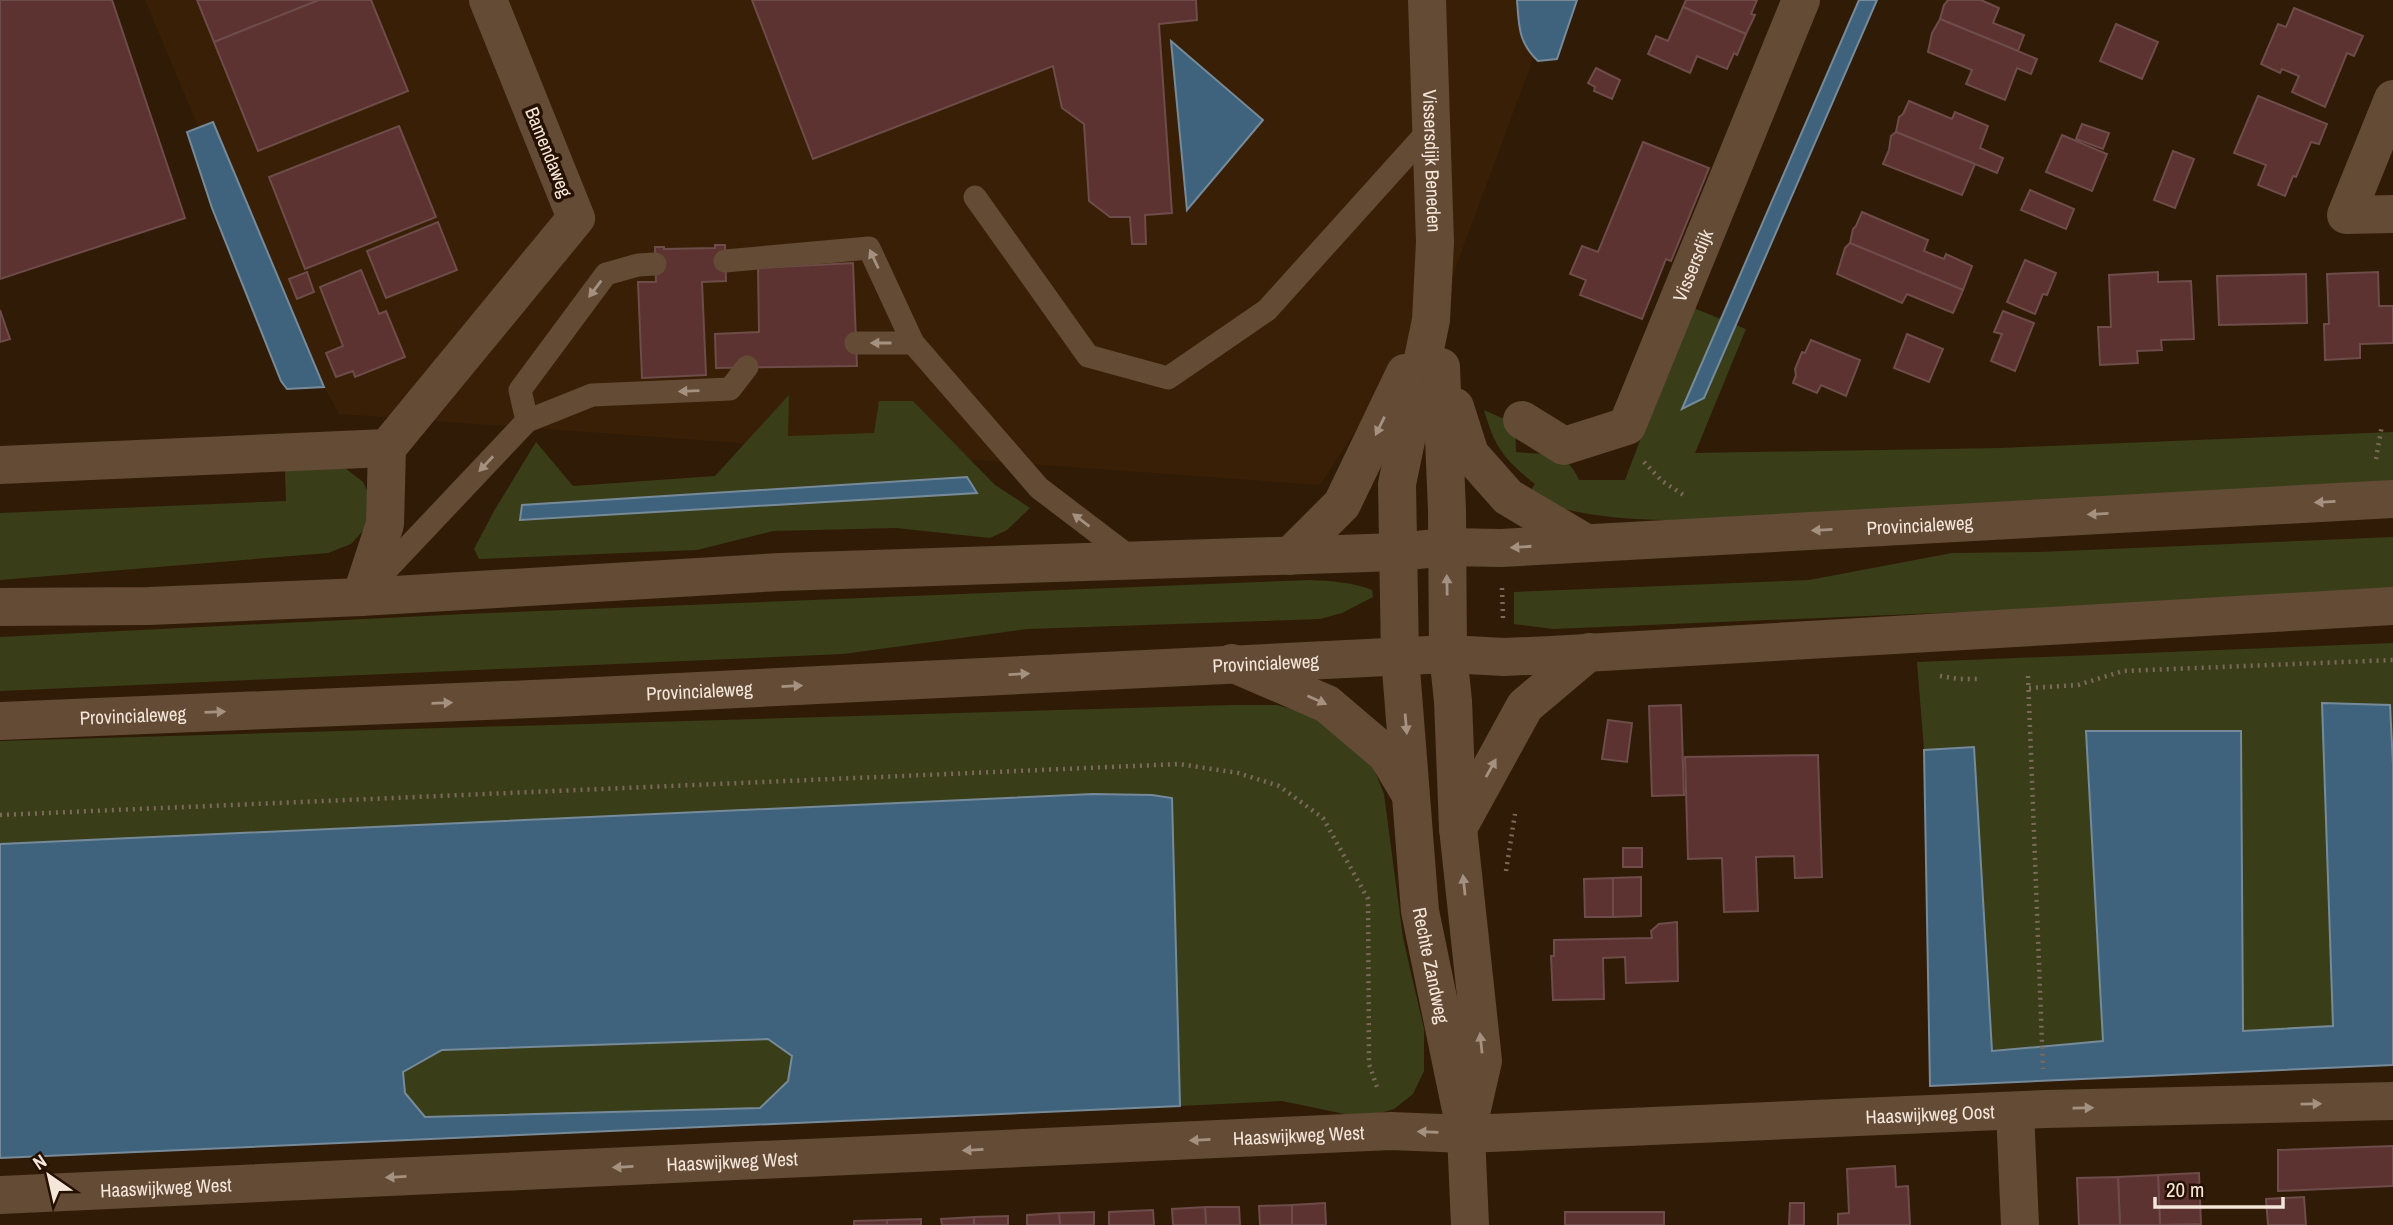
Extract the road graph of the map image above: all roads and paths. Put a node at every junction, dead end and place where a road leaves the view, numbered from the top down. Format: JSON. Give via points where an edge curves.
{"nodes":[{"id":1,"x":488,"y":0,"type":"edge"},
{"id":2,"x":1427,"y":0,"type":"edge"},
{"id":3,"x":1801,"y":0,"type":"edge"},
{"id":4,"x":2393,"y":99,"type":"edge"},
{"id":5,"x":1431,"y":128,"type":"junction"},
{"id":6,"x":975,"y":197,"type":"dead end"},
{"id":7,"x":2393,"y":214,"type":"edge"},
{"id":8,"x":725,"y":261,"type":"dead end"},
{"id":9,"x":655,"y":264,"type":"dead end"},
{"id":10,"x":1431,"y":320,"type":"junction"},
{"id":11,"x":856,"y":343,"type":"dead end"},
{"id":12,"x":913,"y":343,"type":"junction"},
{"id":13,"x":747,"y":367,"type":"dead end"},
{"id":14,"x":1441,"y":367,"type":"junction"},
{"id":15,"x":1522,"y":420,"type":"dead end"},
{"id":16,"x":527,"y":421,"type":"junction"},
{"id":17,"x":387,"y":448,"type":"junction"},
{"id":18,"x":0,"y":465,"type":"edge"},
{"id":19,"x":2393,"y":499,"type":"edge"},
{"id":20,"x":1447,"y":529,"type":"junction"},
{"id":21,"x":1586,"y":543,"type":"junction"},
{"id":22,"x":1398,"y":552,"type":"junction"},
{"id":23,"x":1290,"y":556,"type":"junction"},
{"id":24,"x":1135,"y":561,"type":"junction"},
{"id":25,"x":360,"y":597,"type":"junction"},
{"id":26,"x":2393,"y":606,"type":"edge"},
{"id":27,"x":0,"y":607,"type":"edge"},
{"id":28,"x":1589,"y":652,"type":"junction"},
{"id":29,"x":1448,"y":654,"type":"junction"},
{"id":30,"x":1400,"y":656,"type":"junction"},
{"id":31,"x":2393,"y":660,"type":"edge"},
{"id":32,"x":1232,"y":663,"type":"junction"},
{"id":33,"x":1932,"y":675,"type":"dead end"},
{"id":34,"x":2028,"y":676,"type":"dead end"},
{"id":35,"x":1981,"y":679,"type":"dead end"},
{"id":36,"x":2028,"y":688,"type":"junction"},
{"id":37,"x":0,"y":720,"type":"edge"},
{"id":38,"x":1412,"y":796,"type":"junction"},
{"id":39,"x":1517,"y":803,"type":"dead end"},
{"id":40,"x":0,"y":815,"type":"edge"},
{"id":41,"x":1458,"y":828,"type":"junction"},
{"id":42,"x":1504,"y":881,"type":"dead end"},
{"id":43,"x":2044,"y":1075,"type":"dead end"},
{"id":44,"x":2393,"y":1101,"type":"edge"},
{"id":45,"x":2015,"y":1111,"type":"junction"},
{"id":46,"x":1391,"y":1131,"type":"junction"},
{"id":47,"x":1466,"y":1134,"type":"junction"},
{"id":48,"x":0,"y":1195,"type":"edge"},
{"id":49,"x":1470,"y":1225,"type":"edge"},
{"id":50,"x":2020,"y":1225,"type":"edge"}],
"edges":[{"from":1,"to":17,"type":"street","name":"Bamendaweg","via":[[576,218]]},
{"from":2,"to":5,"type":"street","name":"Vissersdijk Beneden"},
{"from":3,"to":15,"type":"street","name":"Vissersdijk","via":[[1627,426],[1564,446]]},
{"from":4,"to":7,"type":"street","via":[[2346,215]]},
{"from":5,"to":6,"type":"lane","via":[[1267,310],[1168,378],[1088,356]]},
{"from":5,"to":10,"type":"street","name":"Vissersdijk Beneden","via":[[1435,242]]},
{"from":12,"to":8,"type":"lane","one_way":true,"via":[[869,248]]},
{"from":9,"to":16,"type":"lane","one_way":true,"via":[[606,274],[520,390]]},
{"from":10,"to":14,"type":"street","name":"Vissersdijk Beneden"},
{"from":10,"to":22,"type":"street","name":"Vissersdijk Beneden","via":[[1397,484]]},
{"from":10,"to":23,"type":"street","name":"Vissersdijk Beneden","one_way":true,"via":[[1342,504]]},
{"from":12,"to":11,"type":"lane","one_way":true},
{"from":24,"to":12,"type":"lane","one_way":true,"via":[[1039,488]]},
{"from":13,"to":16,"type":"lane","one_way":true,"via":[[730,389],[592,395]]},
{"from":14,"to":20,"type":"street","name":"Vissersdijk Beneden"},
{"from":14,"to":21,"type":"street","name":"Vissersdijk Beneden","via":[[1470,454],[1508,497]]},
{"from":16,"to":25,"type":"lane","one_way":true},
{"from":17,"to":18,"type":"street"},
{"from":17,"to":25,"type":"street","via":[[385,524]]},
{"from":19,"to":21,"type":"street","name":"Provincialeweg","one_way":true},
{"from":21,"to":20,"type":"street","name":"Provincialeweg","one_way":true,"via":[[1501,548]]},
{"from":20,"to":22,"type":"street","name":"Provincialeweg"},
{"from":29,"to":20,"type":"street","one_way":true},
{"from":22,"to":23,"type":"street","name":"Provincialeweg"},
{"from":22,"to":30,"type":"street"},
{"from":23,"to":24,"type":"street","name":"Provincialeweg"},
{"from":24,"to":25,"type":"street","name":"Provincialeweg","via":[[780,572]]},
{"from":25,"to":27,"type":"street","name":"Provincialeweg"},
{"from":26,"to":28,"type":"street","name":"Provincialeweg"},
{"from":28,"to":29,"type":"street","name":"Provincialeweg","via":[[1504,657]]},
{"from":41,"to":28,"type":"street","one_way":true,"via":[[1525,706]]},
{"from":29,"to":30,"type":"street","name":"Provincialeweg"},
{"from":29,"to":41,"type":"street","name":"Rechte Zandweg"},
{"from":30,"to":32,"type":"street","name":"Provincialeweg"},
{"from":30,"to":38,"type":"street","name":"Rechte Zandweg","one_way":true},
{"from":31,"to":36,"type":"path","via":[[2123,671],[2078,685]]},
{"from":37,"to":32,"type":"street","name":"Provincialeweg","one_way":true,"via":[[555,698]]},
{"from":32,"to":38,"type":"street","name":"Rechte Zandweg","one_way":true,"via":[[1327,704],[1387,755]]},
{"from":33,"to":35,"type":"path"},
{"from":34,"to":36,"type":"path"},
{"from":36,"to":43,"type":"path"},
{"from":38,"to":47,"type":"street","name":"Rechte Zandweg","via":[[1420,911]]},
{"from":39,"to":42,"type":"path"},
{"from":40,"to":46,"type":"path","via":[[1179,764],[1238,773],[1279,786],[1323,818],[1368,899],[1369,1064]]},
{"from":47,"to":41,"type":"street","name":"Rechte Zandweg","one_way":true,"via":[[1483,1061]]},
{"from":45,"to":44,"type":"street","name":"Haaswijkweg Oost","one_way":true},
{"from":45,"to":47,"type":"street","name":"Haaswijkweg Oost"},
{"from":45,"to":50,"type":"street"},
{"from":47,"to":46,"type":"street","name":"Haaswijkweg West","one_way":true},
{"from":46,"to":48,"type":"street","name":"Haaswijkweg West","one_way":true},
{"from":47,"to":49,"type":"street","name":"Rechte Zandweg"}]}
